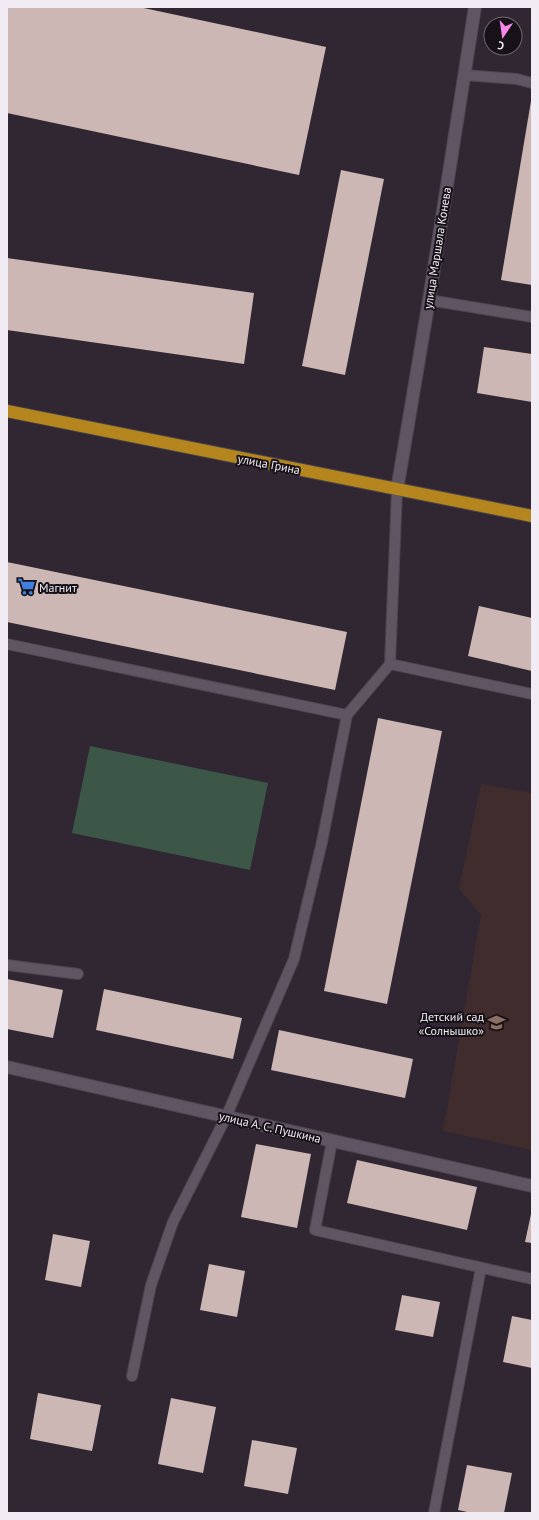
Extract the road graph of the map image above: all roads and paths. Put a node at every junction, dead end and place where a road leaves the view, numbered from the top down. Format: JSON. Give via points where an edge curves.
{"nodes":[{"id":1,"x":475,"y":7,"type":"edge"},
{"id":2,"x":464,"y":75,"type":"junction"},
{"id":3,"x":532,"y":83,"type":"edge"},
{"id":4,"x":429,"y":300,"type":"junction"},
{"id":5,"x":532,"y":316,"type":"edge"},
{"id":6,"x":7,"y":411,"type":"edge"},
{"id":7,"x":397,"y":490,"type":"junction"},
{"id":8,"x":532,"y":516,"type":"edge"},
{"id":9,"x":7,"y":644,"type":"edge"},
{"id":10,"x":390,"y":664,"type":"junction"},
{"id":11,"x":532,"y":694,"type":"edge"},
{"id":12,"x":347,"y":715,"type":"junction"},
{"id":13,"x":7,"y":965,"type":"edge"},
{"id":14,"x":78,"y":974,"type":"dead end"},
{"id":15,"x":7,"y":1067,"type":"edge"},
{"id":16,"x":226,"y":1117,"type":"junction"},
{"id":17,"x":332,"y":1141,"type":"junction"},
{"id":18,"x":532,"y":1186,"type":"edge"},
{"id":19,"x":481,"y":1268,"type":"junction"},
{"id":20,"x":532,"y":1279,"type":"edge"},
{"id":21,"x":132,"y":1376,"type":"dead end"},
{"id":22,"x":434,"y":1513,"type":"edge"}],
"edges":[{"from":1,"to":2,"type":"street","name":"улица Маршала Конева"},
{"from":2,"to":3,"type":"lane","via":[[517,79]]},
{"from":2,"to":4,"type":"street","name":"улица Маршала Конева"},
{"from":4,"to":5,"type":"lane"},
{"from":4,"to":7,"type":"street","name":"улица Маршала Конева"},
{"from":6,"to":7,"type":"highway","name":"улица Грина"},
{"from":7,"to":8,"type":"highway","name":"улица Грина"},
{"from":7,"to":10,"type":"lane"},
{"from":9,"to":12,"type":"lane"},
{"from":10,"to":11,"type":"lane"},
{"from":10,"to":12,"type":"lane"},
{"from":12,"to":16,"type":"lane","via":[[322,842],[294,959]]},
{"from":13,"to":14,"type":"lane"},
{"from":15,"to":16,"type":"street","name":"улица А. С. Пушкина"},
{"from":16,"to":17,"type":"street","name":"улица А. С. Пушкина"},
{"from":16,"to":21,"type":"lane","via":[[173,1222],[151,1285]]},
{"from":17,"to":18,"type":"street","name":"улица А. С. Пушкина"},
{"from":17,"to":19,"type":"lane","via":[[316,1230]]},
{"from":19,"to":20,"type":"lane"},
{"from":19,"to":22,"type":"lane"}]}
